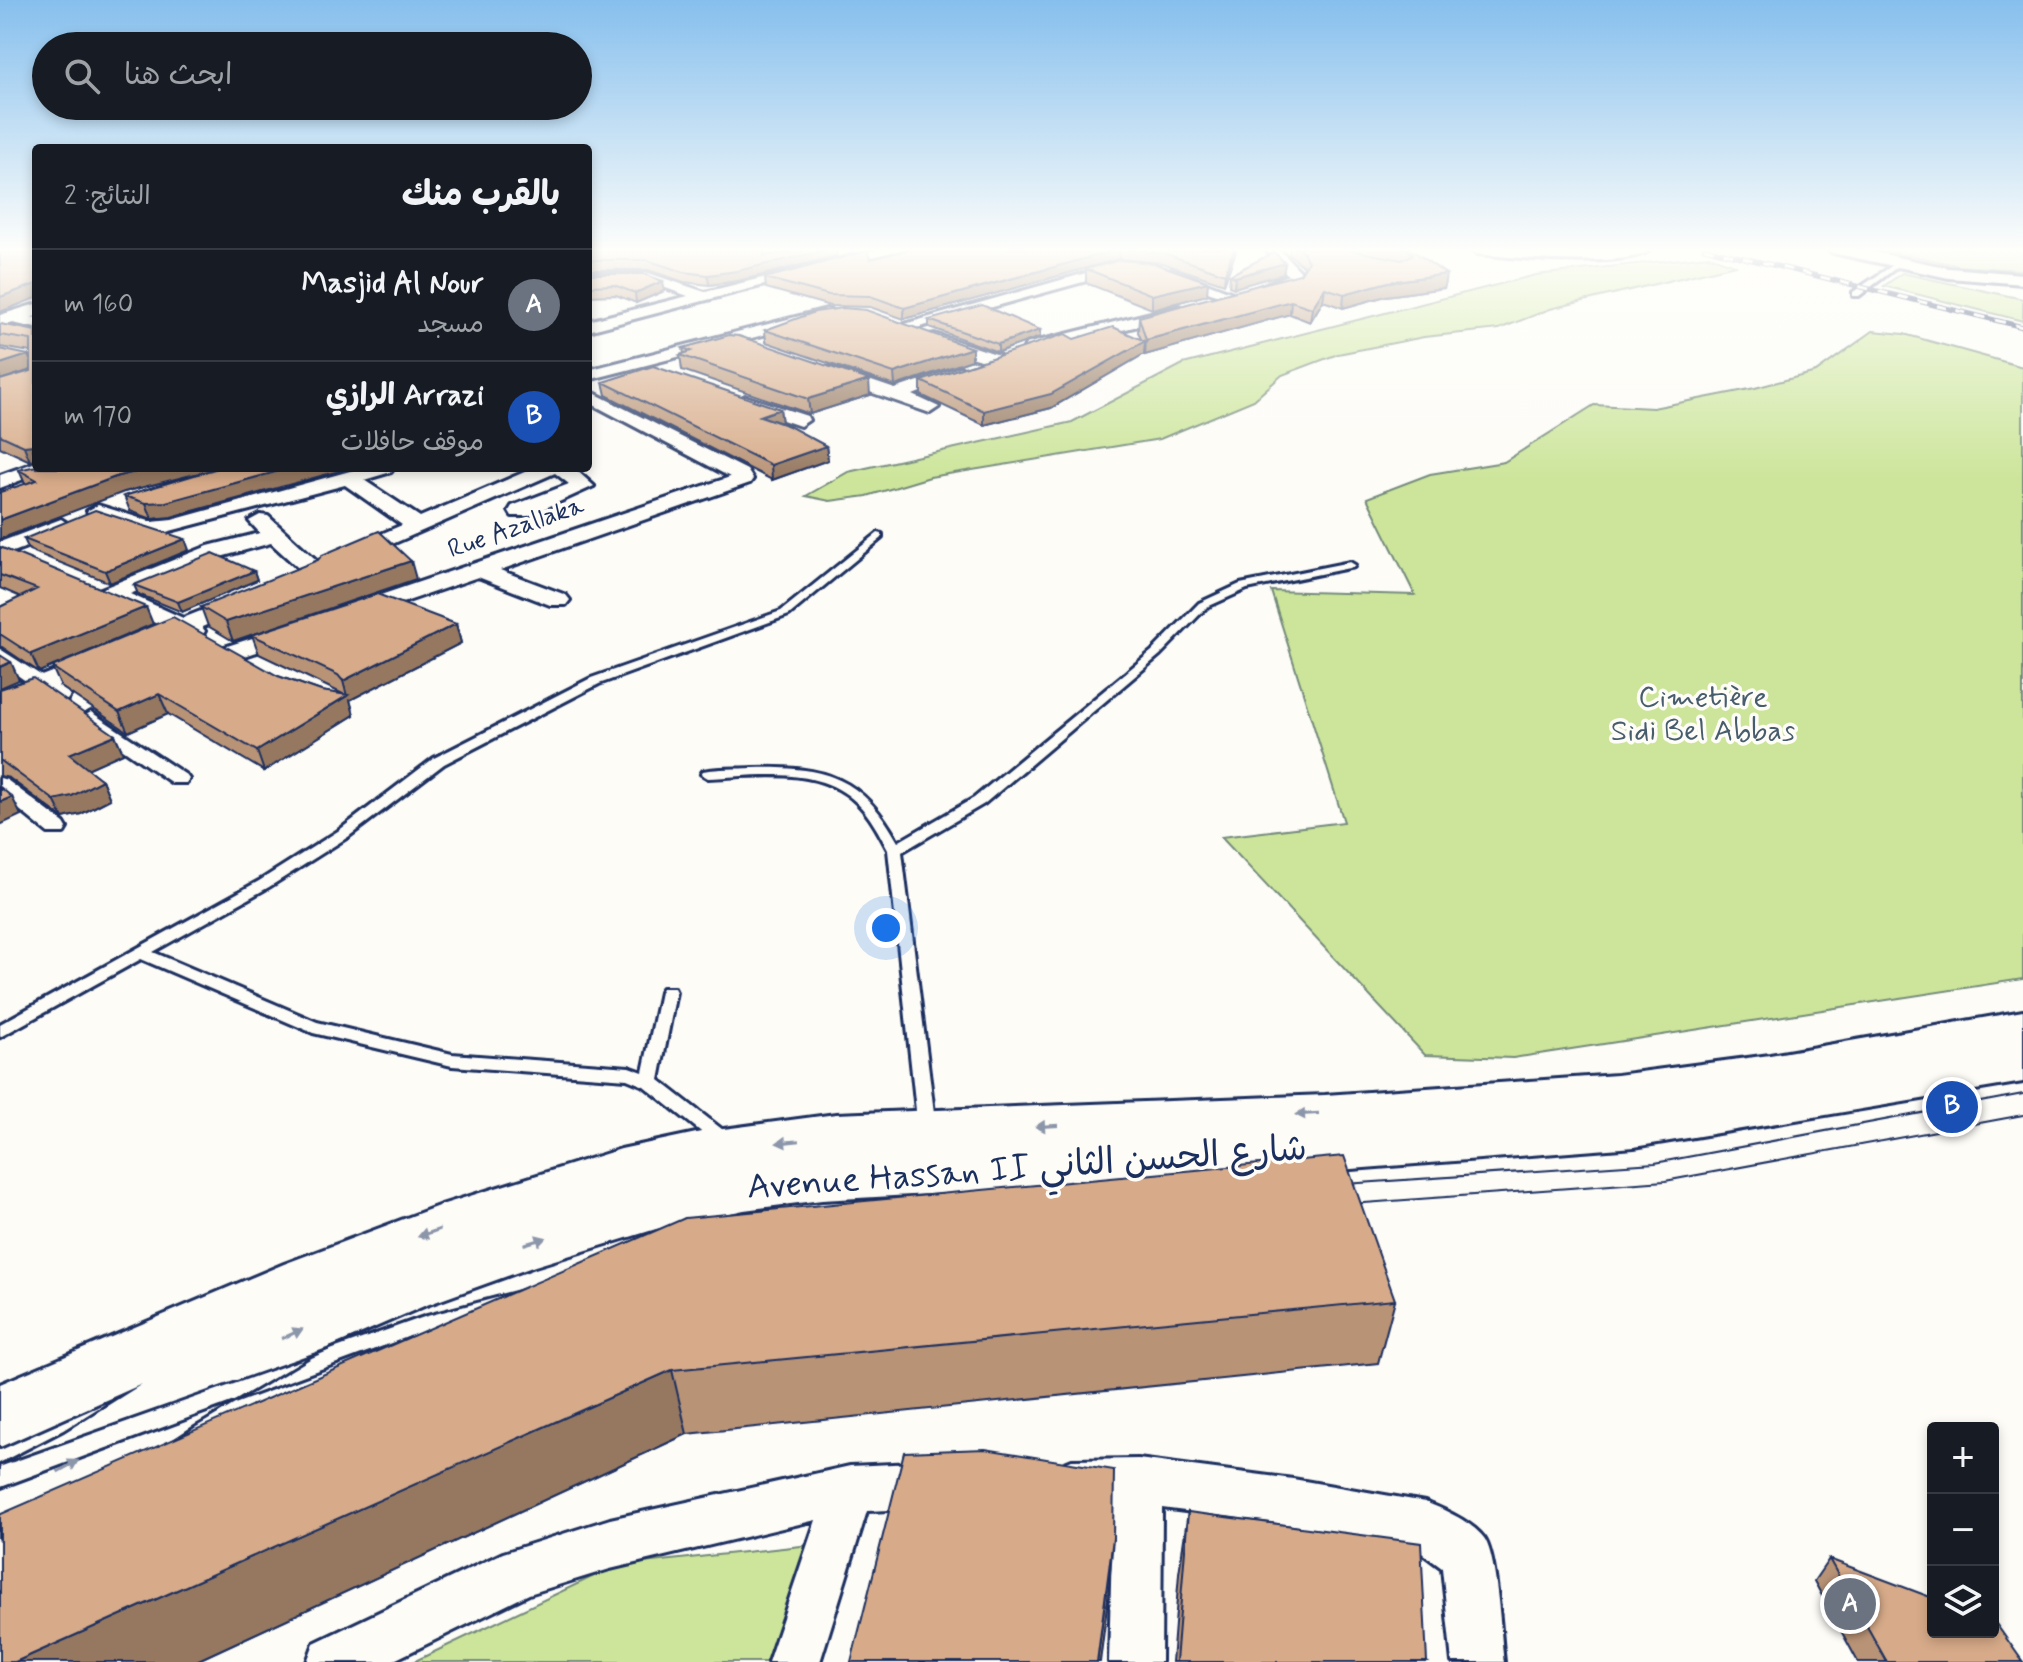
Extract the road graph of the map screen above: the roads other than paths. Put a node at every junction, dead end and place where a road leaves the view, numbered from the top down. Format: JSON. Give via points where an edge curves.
{"nodes":[{"id":1,"x":773,"y":326,"type":"edge"},
{"id":2,"x":898,"y":326,"type":"edge"},
{"id":3,"x":907,"y":326,"type":"edge"},
{"id":4,"x":1125,"y":326,"type":"edge"},
{"id":5,"x":902,"y":327,"type":"junction"},
{"id":6,"x":703,"y":329,"type":"dead end"},
{"id":7,"x":728,"y":338,"type":"junction"},
{"id":8,"x":757,"y":347,"type":"edge"},
{"id":9,"x":993,"y":359,"type":"junction"},
{"id":10,"x":633,"y":363,"type":"junction"},
{"id":11,"x":813,"y":366,"type":"edge"},
{"id":12,"x":661,"y":373,"type":"edge"},
{"id":13,"x":592,"y":374,"type":"edge"},
{"id":14,"x":898,"y":394,"type":"junction"},
{"id":15,"x":730,"y":396,"type":"edge"},
{"id":16,"x":594,"y":403,"type":"edge"},
{"id":17,"x":930,"y":407,"type":"dead end"},
{"id":18,"x":800,"y":420,"type":"dead end"},
{"id":19,"x":32,"y":470,"type":"edge"},
{"id":20,"x":370,"y":472,"type":"edge"},
{"id":21,"x":542,"y":472,"type":"edge"},
{"id":22,"x":567,"y":472,"type":"edge"},
{"id":23,"x":348,"y":478,"type":"junction"},
{"id":24,"x":0,"y":482,"type":"edge"},
{"id":25,"x":491,"y":494,"type":"junction"},
{"id":26,"x":126,"y":502,"type":"edge"},
{"id":27,"x":245,"y":508,"type":"junction"},
{"id":28,"x":98,"y":511,"type":"junction"},
{"id":29,"x":520,"y":511,"type":"junction"},
{"id":30,"x":418,"y":526,"type":"junction"},
{"id":31,"x":276,"y":535,"type":"junction"},
{"id":32,"x":878,"y":536,"type":"dead end"},
{"id":33,"x":563,"y":542,"type":"junction"},
{"id":34,"x":1,"y":549,"type":"edge"},
{"id":35,"x":29,"y":561,"type":"edge"},
{"id":36,"x":1350,"y":565,"type":"dead end"},
{"id":37,"x":480,"y":570,"type":"junction"},
{"id":38,"x":315,"y":571,"type":"junction"},
{"id":39,"x":83,"y":583,"type":"edge"},
{"id":40,"x":286,"y":583,"type":"edge"},
{"id":41,"x":110,"y":594,"type":"junction"},
{"id":42,"x":257,"y":595,"type":"edge"},
{"id":43,"x":558,"y":600,"type":"dead end"},
{"id":44,"x":184,"y":625,"type":"junction"},
{"id":45,"x":230,"y":653,"type":"junction"},
{"id":46,"x":0,"y":655,"type":"edge"},
{"id":47,"x":259,"y":668,"type":"edge"},
{"id":48,"x":43,"y":685,"type":"junction"},
{"id":49,"x":0,"y":701,"type":"edge"},
{"id":50,"x":708,"y":774,"type":"dead end"},
{"id":51,"x":179,"y":779,"type":"dead end"},
{"id":52,"x":0,"y":784,"type":"edge"},
{"id":53,"x":56,"y":828,"type":"dead end"},
{"id":54,"x":895,"y":850,"type":"junction"},
{"id":55,"x":141,"y":953,"type":"junction"},
{"id":56,"x":668,"y":992,"type":"dead end"},
{"id":57,"x":2023,"y":1029,"type":"edge"},
{"id":58,"x":0,"y":1031,"type":"edge"},
{"id":59,"x":2023,"y":1063,"type":"edge"},
{"id":60,"x":650,"y":1082,"type":"junction"},
{"id":61,"x":733,"y":1148,"type":"junction"},
{"id":62,"x":928,"y":1150,"type":"junction"},
{"id":63,"x":0,"y":1416,"type":"edge"},
{"id":64,"x":1138,"y":1482,"type":"junction"},
{"id":65,"x":1034,"y":1483,"type":"edge"},
{"id":66,"x":975,"y":1484,"type":"edge"},
{"id":67,"x":850,"y":1489,"type":"junction"},
{"id":68,"x":0,"y":1504,"type":"edge"},
{"id":69,"x":333,"y":1662,"type":"edge"},
{"id":70,"x":794,"y":1662,"type":"edge"},
{"id":71,"x":1135,"y":1662,"type":"edge"},
{"id":72,"x":1478,"y":1662,"type":"edge"}],
"edges":[{"from":1,"to":7,"type":"street"},
{"from":2,"to":5,"type":"street"},
{"from":3,"to":5,"type":"street"},
{"from":4,"to":9,"type":"street"},
{"from":5,"to":9,"type":"street"},
{"from":6,"to":7,"type":"street"},
{"from":7,"to":8,"type":"street"},
{"from":7,"to":10,"type":"street"},
{"from":9,"to":14,"type":"street"},
{"from":10,"to":12,"type":"street"},
{"from":10,"to":13,"type":"street"},
{"from":11,"to":14,"type":"street"},
{"from":14,"to":17,"type":"street"},
{"from":15,"to":18,"type":"street"},
{"from":16,"to":33,"type":"street","name":"Rue Azallaka","via":[[743,479]]},
{"from":19,"to":24,"type":"street"},
{"from":20,"to":23,"type":"street"},
{"from":21,"to":25,"type":"street"},
{"from":22,"to":29,"type":"street","via":[[584,486]]},
{"from":23,"to":27,"type":"street"},
{"from":23,"to":30,"type":"street"},
{"from":25,"to":29,"type":"street"},
{"from":25,"to":30,"type":"street"},
{"from":26,"to":28,"type":"street"},
{"from":27,"to":28,"type":"street","via":[[151,529]]},
{"from":27,"to":31,"type":"street"},
{"from":28,"to":34,"type":"street"},
{"from":29,"to":33,"type":"street"},
{"from":30,"to":38,"type":"street"},
{"from":31,"to":38,"type":"street"},
{"from":31,"to":41,"type":"street","via":[[216,551]]},
{"from":32,"to":55,"type":"lane","via":[[785,613],[595,681],[439,761],[343,834]]},
{"from":33,"to":37,"type":"street","name":"Rue Azallaka"},
{"from":34,"to":35,"type":"street"},
{"from":36,"to":54,"type":"lane","via":[[1244,586],[1203,605],[1156,653],[979,801]]},
{"from":37,"to":43,"type":"street"},
{"from":37,"to":45,"type":"street","name":"Rue Azallaka"},
{"from":38,"to":40,"type":"street"},
{"from":39,"to":41,"type":"street"},
{"from":41,"to":44,"type":"street"},
{"from":42,"to":44,"type":"street"},
{"from":44,"to":45,"type":"street"},
{"from":44,"to":48,"type":"street"},
{"from":45,"to":47,"type":"street"},
{"from":46,"to":48,"type":"street"},
{"from":48,"to":49,"type":"street"},
{"from":48,"to":51,"type":"street"},
{"from":50,"to":54,"type":"lane","via":[[792,772],[831,780],[862,796],[881,818]]},
{"from":52,"to":53,"type":"street"},
{"from":54,"to":62,"type":"lane"},
{"from":55,"to":58,"type":"lane"},
{"from":55,"to":60,"type":"lane","via":[[313,1027],[452,1060],[629,1073]]},
{"from":56,"to":60,"type":"lane"},
{"from":57,"to":62,"type":"highway","name":"Avenue Hassan II شارع الحسن الثاني","one_way":true,"via":[[1827,1065],[1618,1095]]},
{"from":59,"to":62,"type":"highway","name":"Avenue Hassan II شارع الحسن الثاني","via":[[1634,1126],[1287,1152]]},
{"from":60,"to":61,"type":"lane"},
{"from":62,"to":61,"type":"highway","name":"Avenue Hassan II شارع الحسن الثاني","one_way":true,"via":[[836,1136]]},
{"from":61,"to":63,"type":"highway","name":"Avenue Hassan II شارع الحسن الثاني","one_way":true,"via":[[609,1175],[405,1242]]},
{"from":68,"to":62,"type":"highway","name":"Avenue Hassan II شارع الحسن الثاني","one_way":true,"via":[[288,1335],[402,1287],[656,1205]]},
{"from":64,"to":65,"type":"street"},
{"from":64,"to":71,"type":"street"},
{"from":64,"to":72,"type":"street","via":[[1425,1526],[1466,1555]]},
{"from":66,"to":67,"type":"street"},
{"from":67,"to":69,"type":"street","via":[[679,1526],[521,1571]]},
{"from":67,"to":70,"type":"street"}]}
